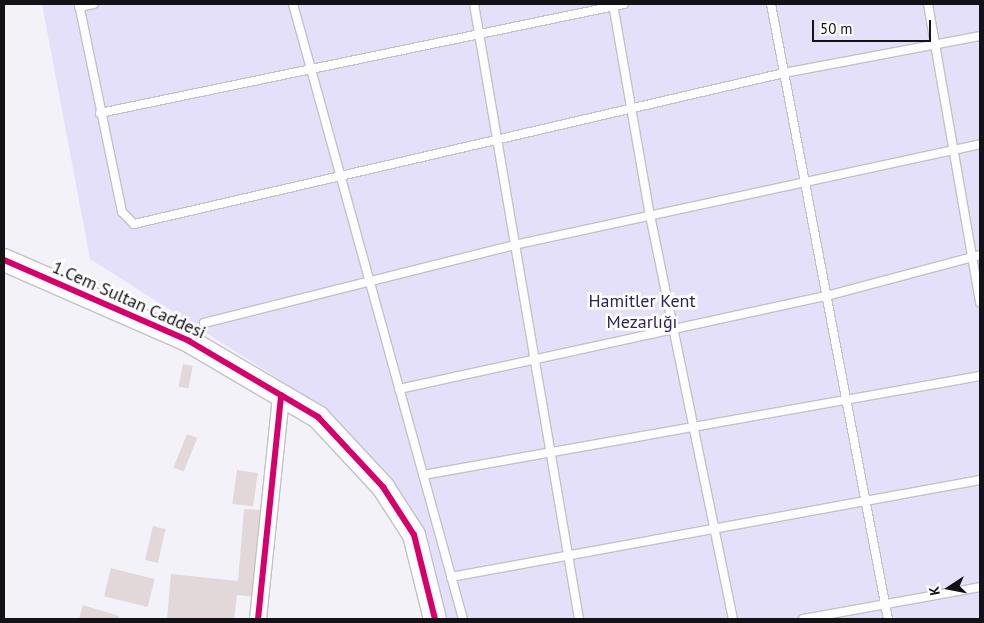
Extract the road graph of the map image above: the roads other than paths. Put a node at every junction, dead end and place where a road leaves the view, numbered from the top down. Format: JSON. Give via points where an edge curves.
{"nodes":[{"id":1,"x":94,"y":4,"type":"edge"},
{"id":2,"x":293,"y":4,"type":"edge"},
{"id":3,"x":474,"y":4,"type":"edge"},
{"id":4,"x":624,"y":4,"type":"edge"},
{"id":5,"x":771,"y":4,"type":"edge"},
{"id":6,"x":928,"y":4,"type":"edge"},
{"id":7,"x":79,"y":5,"type":"edge"},
{"id":8,"x":613,"y":5,"type":"edge"},
{"id":9,"x":478,"y":34,"type":"junction"},
{"id":10,"x":980,"y":36,"type":"edge"},
{"id":11,"x":938,"y":47,"type":"junction"},
{"id":12,"x":311,"y":72,"type":"junction"},
{"id":13,"x":784,"y":73,"type":"junction"},
{"id":14,"x":633,"y":108,"type":"junction"},
{"id":15,"x":100,"y":114,"type":"junction"},
{"id":16,"x":496,"y":138,"type":"junction"},
{"id":17,"x":980,"y":144,"type":"edge"},
{"id":18,"x":955,"y":150,"type":"junction"},
{"id":19,"x":340,"y":177,"type":"junction"},
{"id":20,"x":804,"y":180,"type":"junction"},
{"id":21,"x":650,"y":215,"type":"junction"},
{"id":22,"x":514,"y":245,"type":"junction"},
{"id":23,"x":977,"y":256,"type":"edge"},
{"id":24,"x":4,"y":260,"type":"edge"},
{"id":25,"x":370,"y":283,"type":"junction"},
{"id":26,"x":826,"y":296,"type":"junction"},
{"id":27,"x":980,"y":302,"type":"edge"},
{"id":28,"x":204,"y":323,"type":"dead end"},
{"id":29,"x":674,"y":329,"type":"junction"},
{"id":30,"x":534,"y":358,"type":"junction"},
{"id":31,"x":980,"y":376,"type":"edge"},
{"id":32,"x":399,"y":389,"type":"junction"},
{"id":33,"x":281,"y":395,"type":"junction"},
{"id":34,"x":846,"y":400,"type":"junction"},
{"id":35,"x":694,"y":427,"type":"junction"},
{"id":36,"x":550,"y":452,"type":"junction"},
{"id":37,"x":423,"y":475,"type":"junction"},
{"id":38,"x":980,"y":480,"type":"edge"},
{"id":39,"x":866,"y":501,"type":"junction"},
{"id":40,"x":715,"y":528,"type":"junction"},
{"id":41,"x":568,"y":556,"type":"junction"},
{"id":42,"x":451,"y":577,"type":"junction"},
{"id":43,"x":980,"y":587,"type":"edge"},
{"id":44,"x":885,"y":603,"type":"junction"},
{"id":45,"x":258,"y":619,"type":"edge"},
{"id":46,"x":435,"y":619,"type":"edge"},
{"id":47,"x":463,"y":619,"type":"edge"},
{"id":48,"x":579,"y":619,"type":"edge"},
{"id":49,"x":733,"y":619,"type":"edge"},
{"id":50,"x":803,"y":619,"type":"edge"},
{"id":51,"x":888,"y":619,"type":"edge"}],
"edges":[{"from":1,"to":7,"type":"lane"},
{"from":2,"to":12,"type":"lane"},
{"from":3,"to":9,"type":"lane"},
{"from":4,"to":8,"type":"lane"},
{"from":5,"to":13,"type":"lane"},
{"from":6,"to":11,"type":"lane"},
{"from":7,"to":15,"type":"lane"},
{"from":8,"to":9,"type":"lane"},
{"from":8,"to":14,"type":"lane"},
{"from":9,"to":12,"type":"lane"},
{"from":9,"to":16,"type":"lane"},
{"from":10,"to":11,"type":"lane"},
{"from":11,"to":13,"type":"lane"},
{"from":11,"to":18,"type":"lane"},
{"from":12,"to":15,"type":"lane"},
{"from":12,"to":19,"type":"lane"},
{"from":13,"to":14,"type":"lane"},
{"from":13,"to":20,"type":"lane"},
{"from":14,"to":16,"type":"lane"},
{"from":14,"to":21,"type":"lane"},
{"from":15,"to":19,"type":"lane","via":[[122,212],[134,224]]},
{"from":16,"to":19,"type":"lane"},
{"from":16,"to":22,"type":"lane"},
{"from":17,"to":18,"type":"lane"},
{"from":18,"to":20,"type":"lane"},
{"from":18,"to":23,"type":"lane"},
{"from":19,"to":25,"type":"lane"},
{"from":20,"to":21,"type":"lane"},
{"from":20,"to":26,"type":"lane"},
{"from":21,"to":22,"type":"lane"},
{"from":21,"to":29,"type":"lane"},
{"from":22,"to":25,"type":"lane"},
{"from":22,"to":30,"type":"lane"},
{"from":23,"to":26,"type":"lane"},
{"from":23,"to":27,"type":"lane"},
{"from":24,"to":33,"type":"street","name":"1.Cem Sultan Caddesi","via":[[189,341]]},
{"from":25,"to":28,"type":"lane"},
{"from":25,"to":32,"type":"lane"},
{"from":26,"to":29,"type":"lane"},
{"from":26,"to":34,"type":"lane"},
{"from":29,"to":30,"type":"lane"},
{"from":29,"to":35,"type":"lane"},
{"from":30,"to":32,"type":"lane"},
{"from":30,"to":36,"type":"lane"},
{"from":31,"to":34,"type":"lane"},
{"from":32,"to":37,"type":"lane"},
{"from":33,"to":45,"type":"street"},
{"from":33,"to":46,"type":"street","name":"1.Cem Sultan Caddesi","via":[[318,417],[383,487],[414,535]]},
{"from":34,"to":35,"type":"lane"},
{"from":34,"to":39,"type":"lane"},
{"from":35,"to":36,"type":"lane"},
{"from":35,"to":40,"type":"lane"},
{"from":36,"to":37,"type":"lane"},
{"from":36,"to":41,"type":"lane"},
{"from":37,"to":42,"type":"lane"},
{"from":38,"to":39,"type":"lane"},
{"from":39,"to":40,"type":"lane"},
{"from":39,"to":44,"type":"lane"},
{"from":40,"to":41,"type":"lane"},
{"from":40,"to":49,"type":"lane"},
{"from":41,"to":42,"type":"lane"},
{"from":41,"to":48,"type":"lane"},
{"from":42,"to":47,"type":"lane"},
{"from":43,"to":44,"type":"lane"},
{"from":44,"to":50,"type":"lane"},
{"from":44,"to":51,"type":"lane"}]}
